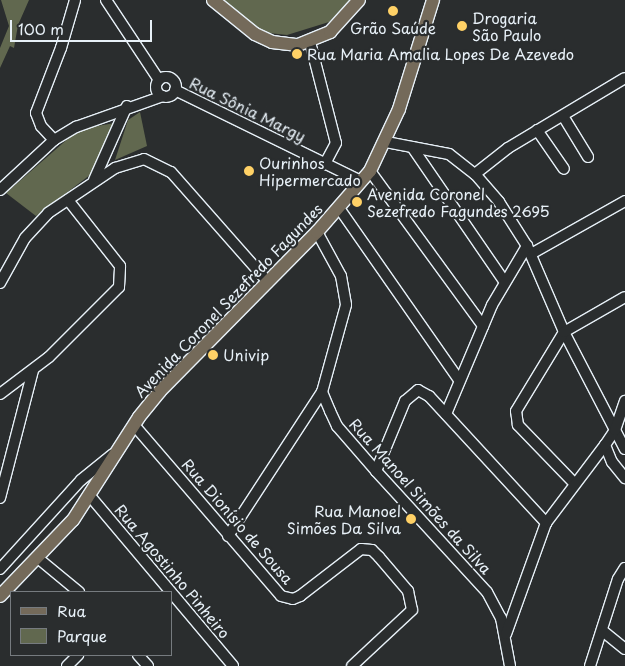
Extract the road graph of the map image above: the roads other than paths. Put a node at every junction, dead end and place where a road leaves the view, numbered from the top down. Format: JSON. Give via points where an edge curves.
{"nodes":[{"id":1,"x":75,"y":0,"type":"edge"},
{"id":2,"x":106,"y":0,"type":"edge"},
{"id":3,"x":214,"y":0,"type":"edge"},
{"id":4,"x":359,"y":0,"type":"edge"},
{"id":5,"x":433,"y":0,"type":"edge"},
{"id":6,"x":310,"y":42,"type":"junction"},
{"id":7,"x":625,"y":78,"type":"edge"},
{"id":8,"x":159,"y":80,"type":"junction"},
{"id":9,"x":175,"y":90,"type":"junction"},
{"id":10,"x":163,"y":96,"type":"junction"},
{"id":11,"x":128,"y":106,"type":"junction"},
{"id":12,"x":563,"y":116,"type":"junction"},
{"id":13,"x":537,"y":130,"type":"junction"},
{"id":14,"x":54,"y":140,"type":"junction"},
{"id":15,"x":386,"y":142,"type":"junction"},
{"id":16,"x":412,"y":147,"type":"junction"},
{"id":17,"x":588,"y":157,"type":"dead end"},
{"id":18,"x":325,"y":164,"type":"junction"},
{"id":19,"x":564,"y":168,"type":"dead end"},
{"id":20,"x":475,"y":174,"type":"junction"},
{"id":21,"x":366,"y":176,"type":"junction"},
{"id":22,"x":94,"y":181,"type":"junction"},
{"id":23,"x":0,"y":190,"type":"edge"},
{"id":24,"x":68,"y":200,"type":"junction"},
{"id":25,"x":625,"y":201,"type":"edge"},
{"id":26,"x":339,"y":208,"type":"junction"},
{"id":27,"x":317,"y":232,"type":"junction"},
{"id":28,"x":529,"y":250,"type":"junction"},
{"id":29,"x":504,"y":281,"type":"junction"},
{"id":30,"x":268,"y":282,"type":"junction"},
{"id":31,"x":0,"y":283,"type":"edge"},
{"id":32,"x":625,"y":297,"type":"edge"},
{"id":33,"x":483,"y":326,"type":"junction"},
{"id":34,"x":564,"y":332,"type":"junction"},
{"id":35,"x":33,"y":370,"type":"junction"},
{"id":36,"x":459,"y":380,"type":"junction"},
{"id":37,"x":322,"y":392,"type":"junction"},
{"id":38,"x":0,"y":394,"type":"edge"},
{"id":39,"x":625,"y":401,"type":"edge"},
{"id":40,"x":446,"y":414,"type":"junction"},
{"id":41,"x":134,"y":426,"type":"junction"},
{"id":42,"x":615,"y":430,"type":"junction"},
{"id":43,"x":605,"y":445,"type":"junction"},
{"id":44,"x":625,"y":449,"type":"edge"},
{"id":45,"x":118,"y":451,"type":"junction"},
{"id":46,"x":376,"y":471,"type":"junction"},
{"id":47,"x":625,"y":478,"type":"edge"},
{"id":48,"x":574,"y":483,"type":"junction"},
{"id":49,"x":90,"y":496,"type":"junction"},
{"id":50,"x":0,"y":498,"type":"edge"},
{"id":51,"x":546,"y":523,"type":"junction"},
{"id":52,"x":228,"y":536,"type":"junction"},
{"id":53,"x":39,"y":559,"type":"junction"},
{"id":54,"x":625,"y":568,"type":"edge"},
{"id":55,"x":0,"y":569,"type":"edge"},
{"id":56,"x":622,"y":581,"type":"edge"},
{"id":57,"x":78,"y":591,"type":"edge"},
{"id":58,"x":170,"y":591,"type":"edge"},
{"id":59,"x":172,"y":593,"type":"edge"},
{"id":60,"x":0,"y":596,"type":"edge"},
{"id":61,"x":604,"y":632,"type":"junction"},
{"id":62,"x":506,"y":634,"type":"junction"},
{"id":63,"x":625,"y":649,"type":"edge"},
{"id":64,"x":77,"y":656,"type":"edge"},
{"id":65,"x":139,"y":656,"type":"edge"},
{"id":66,"x":67,"y":666,"type":"edge"},
{"id":67,"x":148,"y":666,"type":"edge"},
{"id":68,"x":233,"y":666,"type":"edge"},
{"id":69,"x":352,"y":666,"type":"edge"},
{"id":70,"x":510,"y":666,"type":"edge"},
{"id":71,"x":590,"y":666,"type":"edge"}],
"edges":[{"from":1,"to":14,"type":"street","via":[[62,48],[36,113],[41,126]]},
{"from":2,"to":8,"type":"street"},
{"from":3,"to":6,"type":"main road","via":[[240,24],[272,42],[285,45]]},
{"from":4,"to":6,"type":"main road","via":[[330,32]]},
{"from":5,"to":15,"type":"main road","name":"Avenida Coronel Sezefredo Fagundes"},
{"from":6,"to":18,"type":"street","via":[[336,143]]},
{"from":7,"to":12,"type":"street"},
{"from":8,"to":9,"type":"street","name":"Rua Sônia Margy","via":[[171,79]]},
{"from":8,"to":10,"type":"street","via":[[156,89]]},
{"from":9,"to":10,"type":"street","name":"Rua Sônia Margy","via":[[169,96]]},
{"from":9,"to":18,"type":"street","name":"Rua Sônia Margy"},
{"from":10,"to":11,"type":"street","name":"Rua Sônia Margy"},
{"from":11,"to":14,"type":"street","name":"Rua Sônia Margy","via":[[76,127]]},
{"from":11,"to":22,"type":"street"},
{"from":12,"to":13,"type":"street"},
{"from":12,"to":17,"type":"street"},
{"from":13,"to":19,"type":"street"},
{"from":13,"to":20,"type":"street"},
{"from":14,"to":23,"type":"street","name":"Rua Sônia Margy"},
{"from":15,"to":16,"type":"street"},
{"from":15,"to":21,"type":"main road","name":"Avenida Coronel Sezefredo Fagundes"},
{"from":16,"to":20,"type":"street","via":[[442,151]]},
{"from":16,"to":29,"type":"street"},
{"from":18,"to":21,"type":"street","name":"Rua Sônia Margy"},
{"from":20,"to":28,"type":"street","via":[[499,202]]},
{"from":21,"to":26,"type":"main road","name":"Avenida Coronel Sezefredo Fagundes"},
{"from":21,"to":33,"type":"street"},
{"from":22,"to":24,"type":"street"},
{"from":22,"to":30,"type":"street","via":[[115,168],[144,159],[171,172]]},
{"from":24,"to":31,"type":"street","via":[[33,227]]},
{"from":24,"to":35,"type":"street","via":[[111,252],[120,266],[122,277],[119,287],[101,308]]},
{"from":25,"to":28,"type":"street"},
{"from":26,"to":27,"type":"main road","name":"Avenida Coronel Sezefredo Fagundes"},
{"from":26,"to":36,"type":"street"},
{"from":27,"to":30,"type":"main road","name":"Avenida Coronel Sezefredo Fagundes"},
{"from":27,"to":37,"type":"street","via":[[341,276],[346,305]]},
{"from":28,"to":29,"type":"street"},
{"from":28,"to":34,"type":"street"},
{"from":29,"to":33,"type":"street"},
{"from":30,"to":41,"type":"main road","name":"Avenida Coronel Sezefredo Fagundes","via":[[160,391]]},
{"from":32,"to":34,"type":"street"},
{"from":33,"to":36,"type":"street"},
{"from":34,"to":42,"type":"street"},
{"from":34,"to":48,"type":"street","via":[[521,400],[515,418],[524,432]]},
{"from":35,"to":38,"type":"street"},
{"from":35,"to":50,"type":"street"},
{"from":36,"to":40,"type":"street"},
{"from":37,"to":46,"type":"street","name":"Rua Manoel Simões da Silva","via":[[337,426]]},
{"from":37,"to":52,"type":"street"},
{"from":39,"to":42,"type":"street"},
{"from":40,"to":46,"type":"street","via":[[429,396],[414,391],[405,401]]},
{"from":40,"to":51,"type":"street"},
{"from":41,"to":45,"type":"main road","name":"Avenida Coronel Sezefredo Fagundes"},
{"from":41,"to":52,"type":"street","name":"Rua Dionísio de Sousa"},
{"from":42,"to":43,"type":"street"},
{"from":42,"to":44,"type":"street"},
{"from":43,"to":47,"type":"street","via":[[612,462]]},
{"from":43,"to":48,"type":"street"},
{"from":45,"to":49,"type":"main road","name":"Avenida Coronel Sezefredo Fagundes"},
{"from":45,"to":55,"type":"street","via":[[81,480]]},
{"from":46,"to":62,"type":"street","name":"Rua Manoel Simões da Silva","via":[[486,592]]},
{"from":48,"to":51,"type":"street"},
{"from":49,"to":53,"type":"main road","name":"Avenida Coronel Sezefredo Fagundes"},
{"from":49,"to":58,"type":"street","name":"Rua Agostinho Pinheiro"},
{"from":51,"to":62,"type":"street"},
{"from":52,"to":69,"type":"street","name":"Rua Dionísio de Sousa","via":[[286,599],[300,596],[361,549],[372,550],[379,557],[408,591],[412,610]]},
{"from":53,"to":57,"type":"street"},
{"from":53,"to":60,"type":"main road","name":"Avenida Coronel Sezefredo Fagundes"},
{"from":54,"to":56,"type":"street"},
{"from":56,"to":61,"type":"street"},
{"from":59,"to":68,"type":"street","name":"Rua Agostinho Pinheiro"},
{"from":61,"to":63,"type":"street"},
{"from":61,"to":71,"type":"street"},
{"from":62,"to":70,"type":"street","name":"Rua Manoel Simões da Silva"},
{"from":64,"to":66,"type":"street"},
{"from":65,"to":67,"type":"street"}]}
